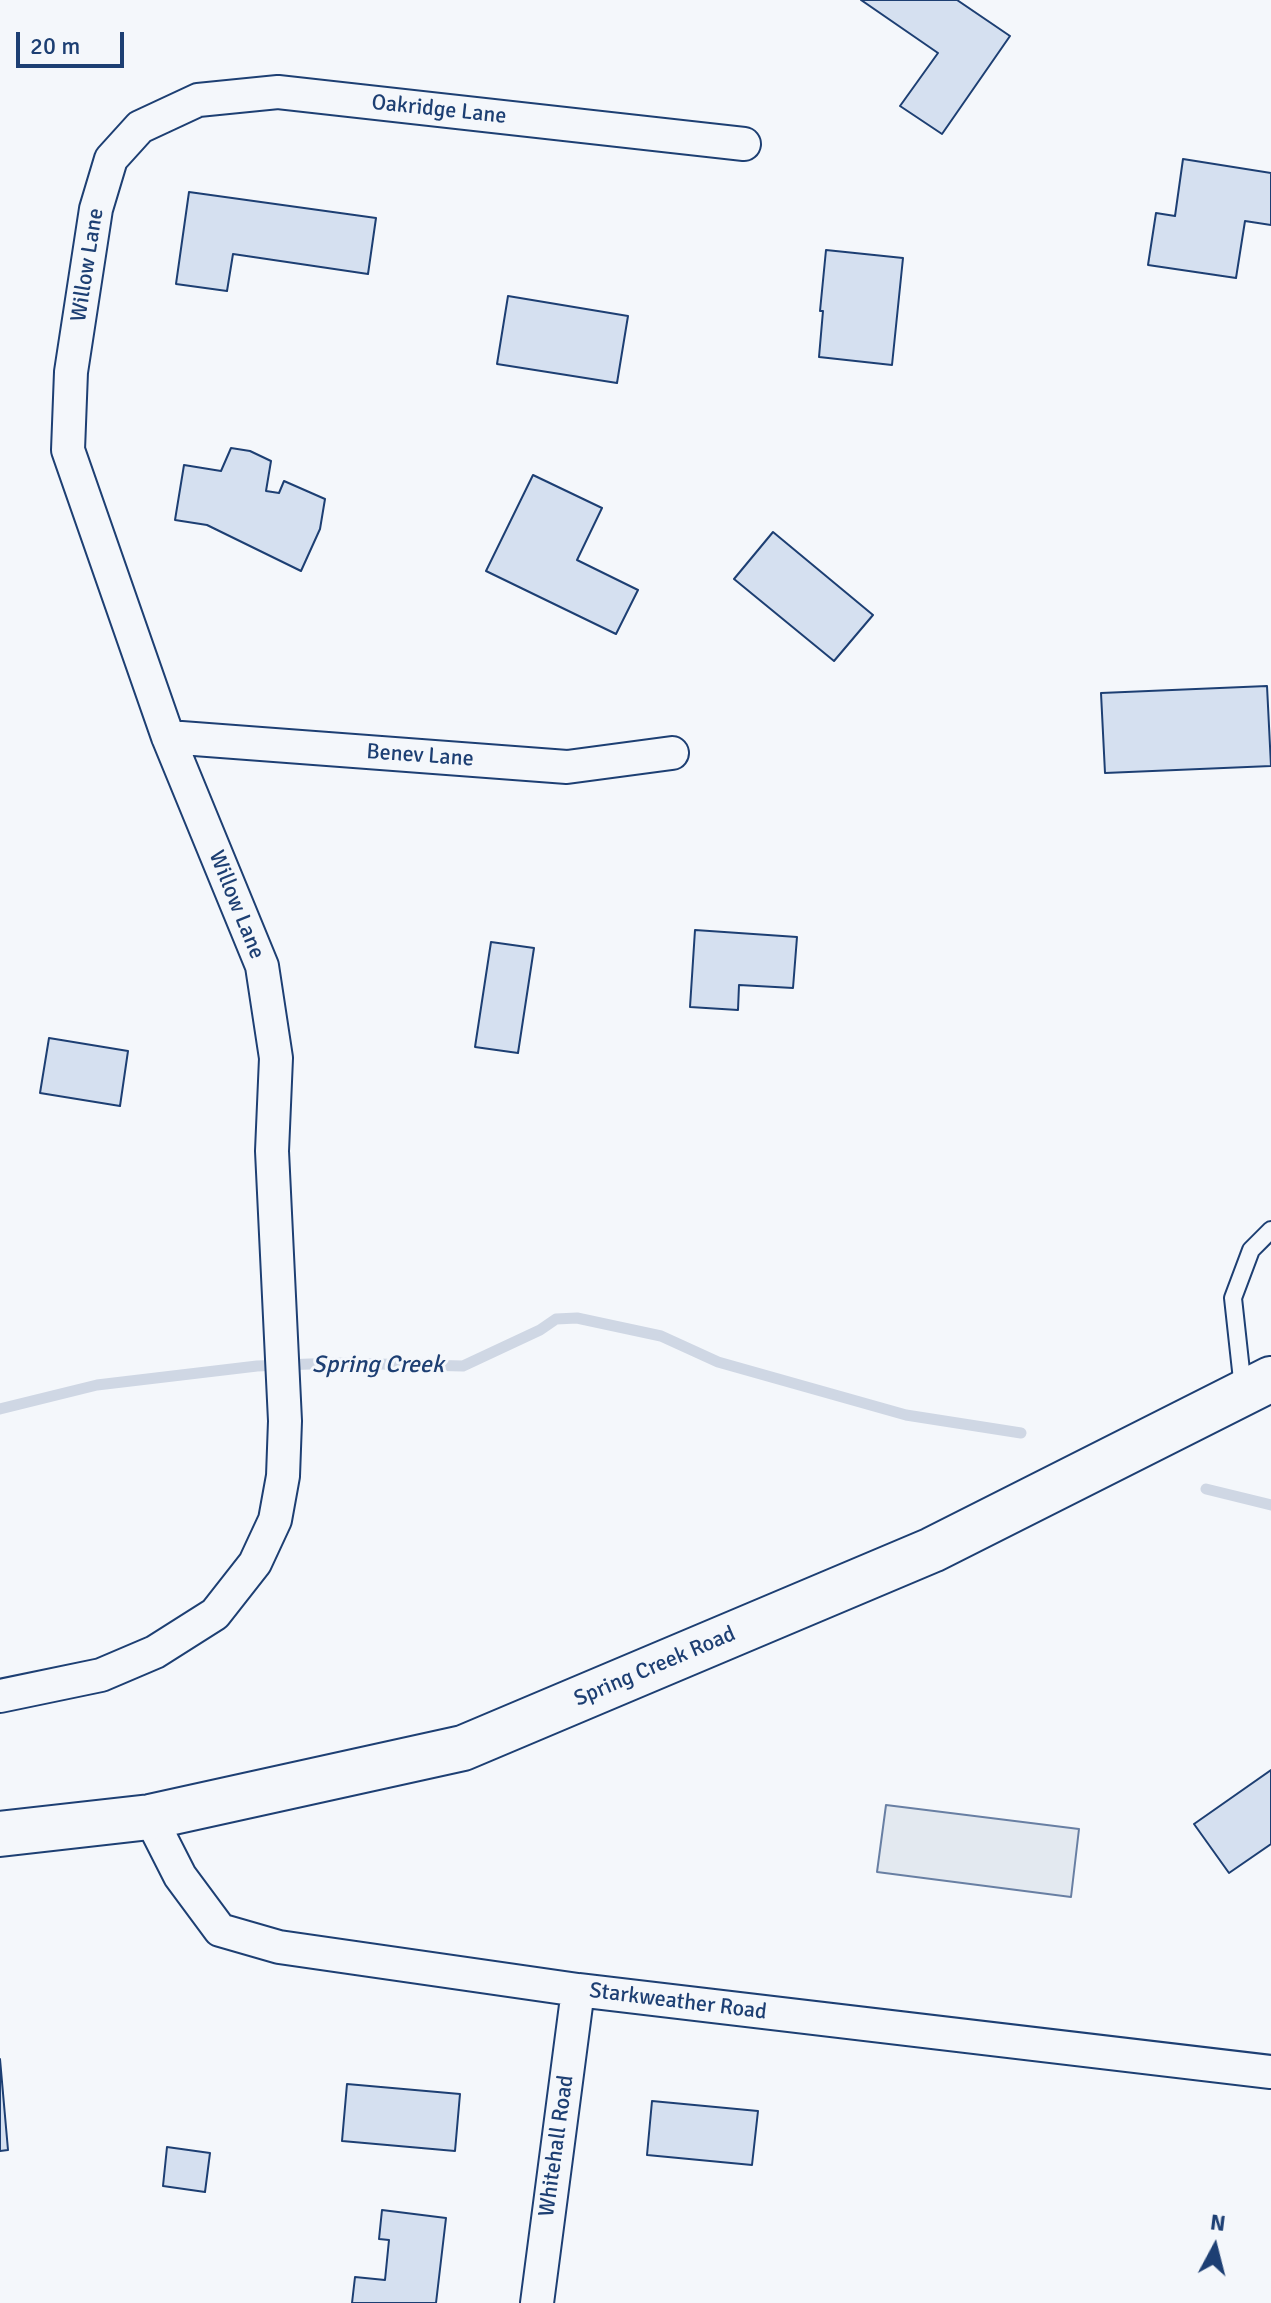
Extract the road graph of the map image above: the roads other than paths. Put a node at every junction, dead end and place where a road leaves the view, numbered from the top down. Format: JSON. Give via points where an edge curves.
{"nodes":[{"id":1,"x":140,"y":127,"type":"joint"},
{"id":2,"x":744,"y":144,"type":"dead end"},
{"id":3,"x":168,"y":737,"type":"junction"},
{"id":4,"x":672,"y":753,"type":"dead end"},
{"id":5,"x":1271,"y":1230,"type":"edge"},
{"id":6,"x":1257,"y":1385,"type":"edge"},
{"id":7,"x":0,"y":1696,"type":"edge"},
{"id":8,"x":150,"y":1817,"type":"junction"},
{"id":9,"x":0,"y":1834,"type":"edge"},
{"id":10,"x":578,"y":1990,"type":"junction"},
{"id":11,"x":1271,"y":2072,"type":"edge"},
{"id":12,"x":537,"y":2303,"type":"edge"}],
"edges":[{"from":1,"to":2,"type":"street","name":"Oakridge Lane","via":[[198,100],[278,92]]},
{"from":1,"to":3,"type":"street","name":"Willow Lane","via":[[111,159],[96,209],[71,372],[68,450]]},
{"from":3,"to":4,"type":"street","name":"Benev Lane","via":[[567,767]]},
{"from":3,"to":7,"type":"street","name":"Willow Lane","via":[[262,966],[276,1058],[272,1151],[283,1476],[275,1520],[255,1563],[215,1614],[155,1652],[101,1675]]},
{"from":5,"to":6,"type":"lane","via":[[1251,1250],[1233,1298]]},
{"from":6,"to":8,"type":"main road","name":"Spring Creek Road","via":[[932,1550],[463,1748]]},
{"from":8,"to":9,"type":"main road","name":"Spring Creek Road"},
{"from":8,"to":10,"type":"street","name":"Starkweather Road","via":[[180,1876],[220,1930],[279,1947]]},
{"from":10,"to":11,"type":"street","name":"Starkweather Road"},
{"from":10,"to":12,"type":"street","name":"Whitehall Road"}]}
